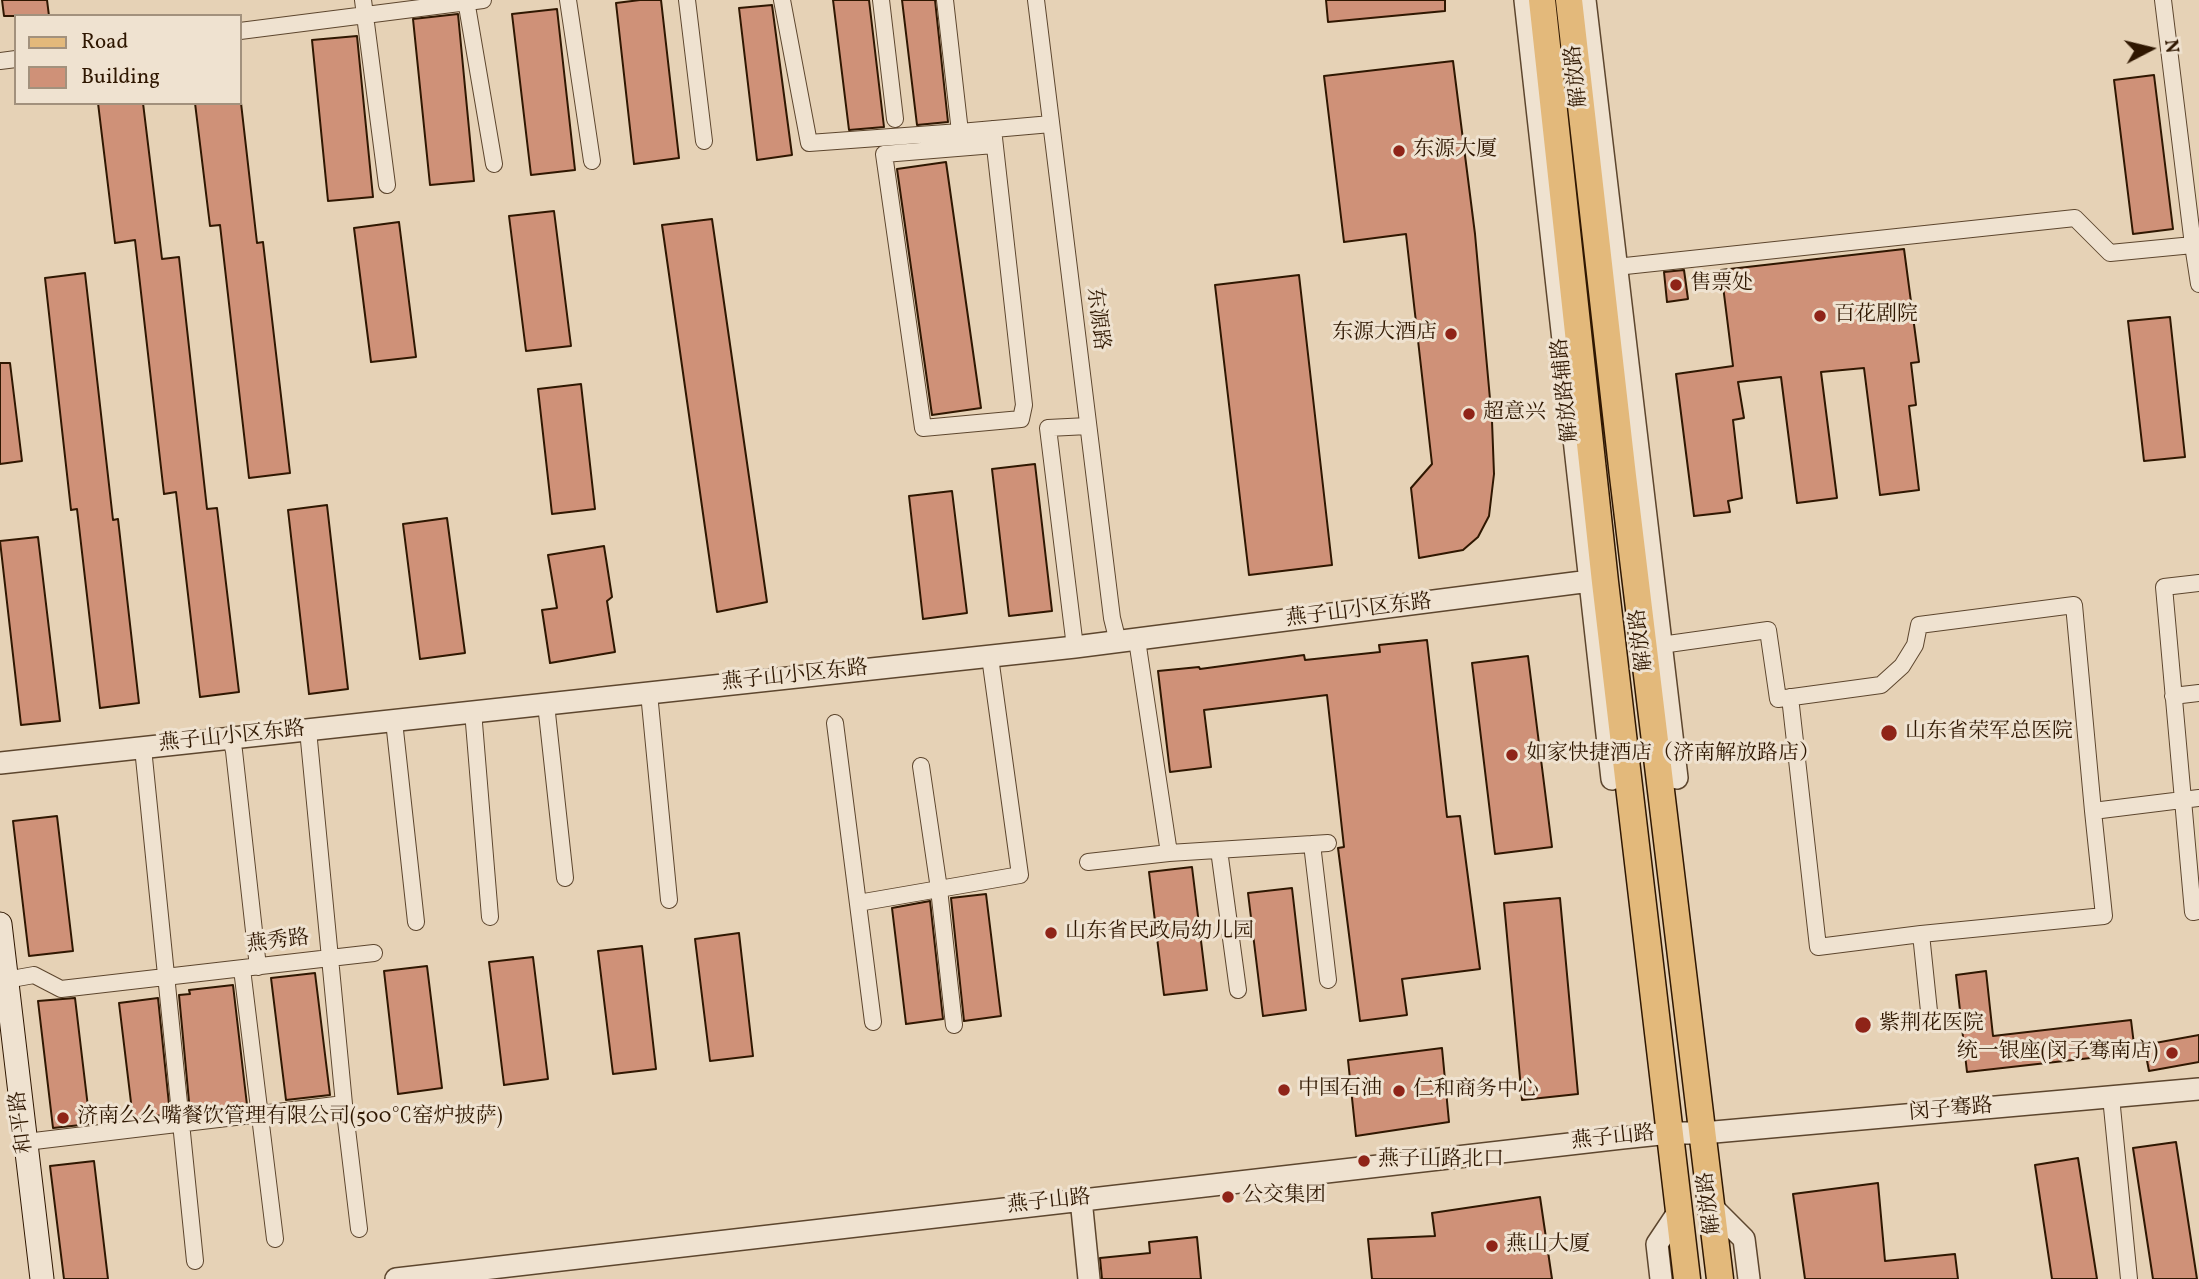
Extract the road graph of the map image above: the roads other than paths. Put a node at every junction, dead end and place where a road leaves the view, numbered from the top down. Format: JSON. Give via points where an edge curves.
{"nodes":[{"id":1,"x":568,"y":0,"type":"edge"},
{"id":2,"x":687,"y":0,"type":"edge"},
{"id":3,"x":782,"y":0,"type":"edge"},
{"id":4,"x":881,"y":0,"type":"edge"},
{"id":5,"x":945,"y":0,"type":"edge"},
{"id":6,"x":1036,"y":0,"type":"edge"},
{"id":7,"x":1525,"y":0,"type":"edge"},
{"id":8,"x":1542,"y":0,"type":"edge"},
{"id":9,"x":1569,"y":0,"type":"edge"},
{"id":10,"x":1585,"y":0,"type":"edge"},
{"id":11,"x":2164,"y":0,"type":"edge"},
{"id":12,"x":472,"y":1,"type":"edge"},
{"id":13,"x":364,"y":7,"type":"edge"},
{"id":14,"x":242,"y":31,"type":"edge"},
{"id":15,"x":895,"y":119,"type":"dead end"},
{"id":16,"x":1051,"y":124,"type":"junction"},
{"id":17,"x":960,"y":132,"type":"junction"},
{"id":18,"x":994,"y":137,"type":"junction"},
{"id":19,"x":704,"y":141,"type":"dead end"},
{"id":20,"x":592,"y":162,"type":"dead end"},
{"id":21,"x":494,"y":164,"type":"dead end"},
{"id":22,"x":387,"y":185,"type":"dead end"},
{"id":23,"x":2193,"y":245,"type":"junction"},
{"id":24,"x":1616,"y":267,"type":"junction"},
{"id":25,"x":2199,"y":284,"type":"edge"},
{"id":26,"x":1088,"y":426,"type":"junction"},
{"id":27,"x":1590,"y":581,"type":"junction"},
{"id":28,"x":2199,"y":583,"type":"edge"},
{"id":29,"x":1128,"y":641,"type":"junction"},
{"id":30,"x":1661,"y":645,"type":"junction"},
{"id":31,"x":1075,"y":648,"type":"junction"},
{"id":32,"x":990,"y":657,"type":"junction"},
{"id":33,"x":649,"y":693,"type":"junction"},
{"id":34,"x":2199,"y":693,"type":"edge"},
{"id":35,"x":2173,"y":696,"type":"junction"},
{"id":36,"x":1790,"y":697,"type":"junction"},
{"id":37,"x":546,"y":704,"type":"junction"},
{"id":38,"x":473,"y":711,"type":"junction"},
{"id":39,"x":394,"y":721,"type":"junction"},
{"id":40,"x":835,"y":723,"type":"dead end"},
{"id":41,"x":308,"y":730,"type":"junction"},
{"id":42,"x":231,"y":739,"type":"junction"},
{"id":43,"x":144,"y":748,"type":"junction"},
{"id":44,"x":0,"y":763,"type":"edge"},
{"id":45,"x":921,"y":765,"type":"dead end"},
{"id":46,"x":1677,"y":778,"type":"joint"},
{"id":47,"x":1612,"y":779,"type":"joint"},
{"id":48,"x":2191,"y":799,"type":"edge"},
{"id":49,"x":1662,"y":801,"type":"junction"},
{"id":50,"x":1631,"y":803,"type":"junction"},
{"id":51,"x":2093,"y":811,"type":"junction"},
{"id":52,"x":1328,"y":843,"type":"dead end"},
{"id":53,"x":1311,"y":844,"type":"junction"},
{"id":54,"x":1219,"y":850,"type":"junction"},
{"id":55,"x":1169,"y":853,"type":"junction"},
{"id":56,"x":1088,"y":862,"type":"dead end"},
{"id":57,"x":565,"y":878,"type":"dead end"},
{"id":58,"x":939,"y":889,"type":"junction"},
{"id":59,"x":669,"y":900,"type":"dead end"},
{"id":60,"x":858,"y":903,"type":"junction"},
{"id":61,"x":2199,"y":911,"type":"edge"},
{"id":62,"x":490,"y":916,"type":"dead end"},
{"id":63,"x":415,"y":922,"type":"dead end"},
{"id":64,"x":0,"y":924,"type":"edge"},
{"id":65,"x":1921,"y":934,"type":"junction"},
{"id":66,"x":374,"y":953,"type":"dead end"},
{"id":67,"x":330,"y":958,"type":"junction"},
{"id":68,"x":250,"y":968,"type":"junction"},
{"id":69,"x":167,"y":977,"type":"junction"},
{"id":70,"x":6,"y":980,"type":"junction"},
{"id":71,"x":1328,"y":980,"type":"dead end"},
{"id":72,"x":1238,"y":990,"type":"dead end"},
{"id":73,"x":1930,"y":1021,"type":"dead end"},
{"id":74,"x":873,"y":1022,"type":"dead end"},
{"id":75,"x":954,"y":1026,"type":"dead end"},
{"id":76,"x":2199,"y":1089,"type":"edge"},
{"id":77,"x":2111,"y":1097,"type":"junction"},
{"id":78,"x":344,"y":1104,"type":"junction"},
{"id":79,"x":258,"y":1114,"type":"junction"},
{"id":80,"x":181,"y":1125,"type":"junction"},
{"id":81,"x":1703,"y":1133,"type":"junction"},
{"id":82,"x":1670,"y":1138,"type":"junction"},
{"id":83,"x":26,"y":1142,"type":"junction"},
{"id":84,"x":1080,"y":1203,"type":"junction"},
{"id":85,"x":1711,"y":1206,"type":"junction"},
{"id":86,"x":1679,"y":1212,"type":"junction"},
{"id":87,"x":359,"y":1229,"type":"dead end"},
{"id":88,"x":275,"y":1239,"type":"dead end"},
{"id":89,"x":195,"y":1261,"type":"dead end"},
{"id":90,"x":42,"y":1279,"type":"edge"},
{"id":91,"x":396,"y":1279,"type":"edge"},
{"id":92,"x":473,"y":1279,"type":"edge"},
{"id":93,"x":1087,"y":1279,"type":"edge"},
{"id":94,"x":1661,"y":1279,"type":"edge"},
{"id":95,"x":1687,"y":1279,"type":"edge"},
{"id":96,"x":1720,"y":1279,"type":"edge"},
{"id":97,"x":1749,"y":1279,"type":"edge"},
{"id":98,"x":2129,"y":1279,"type":"edge"}],
"edges":[{"from":1,"to":20,"type":"street"},
{"from":2,"to":19,"type":"street"},
{"from":3,"to":17,"type":"street","via":[[809,143]]},
{"from":4,"to":15,"type":"street"},
{"from":5,"to":17,"type":"street"},
{"from":6,"to":16,"type":"street","name":"东源路"},
{"from":7,"to":27,"type":"street","name":"解放路辅路"},
{"from":8,"to":50,"type":"main road","name":"解放路"},
{"from":9,"to":49,"type":"main road","name":"解放路"},
{"from":10,"to":24,"type":"street"},
{"from":11,"to":23,"type":"street"},
{"from":12,"to":13,"type":"street"},
{"from":12,"to":21,"type":"street"},
{"from":13,"to":14,"type":"street"},
{"from":13,"to":22,"type":"street"},
{"from":16,"to":18,"type":"street"},
{"from":16,"to":26,"type":"street","name":"东源路"},
{"from":17,"to":18,"type":"street"},
{"from":18,"to":18,"type":"street","via":[[1024,405],[1021,419],[923,428],[884,154]]},
{"from":23,"to":24,"type":"street","via":[[2110,253],[2075,218]]},
{"from":23,"to":25,"type":"street"},
{"from":24,"to":30,"type":"street"},
{"from":26,"to":29,"type":"street","name":"东源路","via":[[1112,618]]},
{"from":26,"to":31,"type":"street","via":[[1048,428]]},
{"from":27,"to":29,"type":"street","name":"燕子山小区东路"},
{"from":27,"to":47,"type":"street","name":"解放路辅路"},
{"from":28,"to":35,"type":"street","via":[[2164,587]]},
{"from":29,"to":31,"type":"street","name":"燕子山小区东路"},
{"from":29,"to":55,"type":"street","name":"东源路"},
{"from":30,"to":36,"type":"street","via":[[1768,630],[1778,699]]},
{"from":30,"to":46,"type":"street"},
{"from":31,"to":32,"type":"street","name":"燕子山小区东路"},
{"from":32,"to":33,"type":"street","name":"燕子山小区东路"},
{"from":32,"to":58,"type":"street","via":[[1020,875]]},
{"from":33,"to":37,"type":"street","name":"燕子山小区东路"},
{"from":33,"to":59,"type":"street"},
{"from":34,"to":35,"type":"street"},
{"from":35,"to":48,"type":"street"},
{"from":36,"to":51,"type":"street","via":[[1881,685],[1902,666],[1915,645],[1919,625],[2074,605]]},
{"from":36,"to":65,"type":"street","via":[[1818,947]]},
{"from":37,"to":38,"type":"street","name":"燕子山小区东路"},
{"from":37,"to":57,"type":"street"},
{"from":38,"to":39,"type":"street","name":"燕子山小区东路"},
{"from":38,"to":62,"type":"street"},
{"from":39,"to":41,"type":"street","name":"燕子山小区东路"},
{"from":39,"to":63,"type":"street"},
{"from":40,"to":60,"type":"street"},
{"from":41,"to":42,"type":"street","name":"燕子山小区东路"},
{"from":41,"to":67,"type":"street","name":"燕秀路"},
{"from":42,"to":43,"type":"street","name":"燕子山小区东路"},
{"from":42,"to":68,"type":"street"},
{"from":43,"to":44,"type":"street","name":"燕子山小区东路"},
{"from":43,"to":69,"type":"street"},
{"from":45,"to":58,"type":"street"},
{"from":46,"to":49,"type":"main road"},
{"from":47,"to":50,"type":"main road"},
{"from":48,"to":51,"type":"street"},
{"from":48,"to":61,"type":"street","via":[[2193,912]]},
{"from":49,"to":81,"type":"main road","name":"解放路"},
{"from":50,"to":82,"type":"main road","name":"解放路"},
{"from":51,"to":65,"type":"street","via":[[2104,916]]},
{"from":52,"to":53,"type":"street"},
{"from":53,"to":54,"type":"street"},
{"from":53,"to":71,"type":"street"},
{"from":54,"to":55,"type":"street"},
{"from":54,"to":72,"type":"street"},
{"from":55,"to":56,"type":"street"},
{"from":58,"to":60,"type":"street"},
{"from":58,"to":75,"type":"street"},
{"from":60,"to":74,"type":"street"},
{"from":64,"to":70,"type":"main road","name":"和平路"},
{"from":65,"to":73,"type":"street"},
{"from":66,"to":67,"type":"street"},
{"from":67,"to":68,"type":"street","name":"燕秀路"},
{"from":67,"to":78,"type":"street"},
{"from":68,"to":69,"type":"street","name":"燕秀路"},
{"from":68,"to":79,"type":"street"},
{"from":69,"to":70,"type":"street","name":"燕秀路","via":[[61,989],[34,975]]},
{"from":69,"to":80,"type":"street"},
{"from":70,"to":83,"type":"main road","name":"和平路"},
{"from":76,"to":77,"type":"street","name":"闵子骞路"},
{"from":77,"to":81,"type":"street","name":"闵子骞路"},
{"from":77,"to":98,"type":"street"},
{"from":78,"to":79,"type":"street"},
{"from":78,"to":87,"type":"street"},
{"from":79,"to":80,"type":"street"},
{"from":79,"to":88,"type":"street"},
{"from":80,"to":83,"type":"street"},
{"from":80,"to":89,"type":"street"},
{"from":81,"to":82,"type":"street","name":"燕子山路"},
{"from":81,"to":85,"type":"main road","name":"解放路"},
{"from":82,"to":84,"type":"street","name":"燕子山路"},
{"from":82,"to":86,"type":"main road","name":"解放路"},
{"from":83,"to":90,"type":"main road","name":"和平路"},
{"from":84,"to":91,"type":"street","name":"燕子山路"},
{"from":84,"to":92,"type":"street","name":"燕子山路"},
{"from":84,"to":93,"type":"street"},
{"from":85,"to":96,"type":"main road","name":"解放路"},
{"from":85,"to":97,"type":"street","via":[[1744,1239]]},
{"from":86,"to":94,"type":"street","via":[[1657,1244]]},
{"from":86,"to":95,"type":"main road","name":"解放路"}]}
